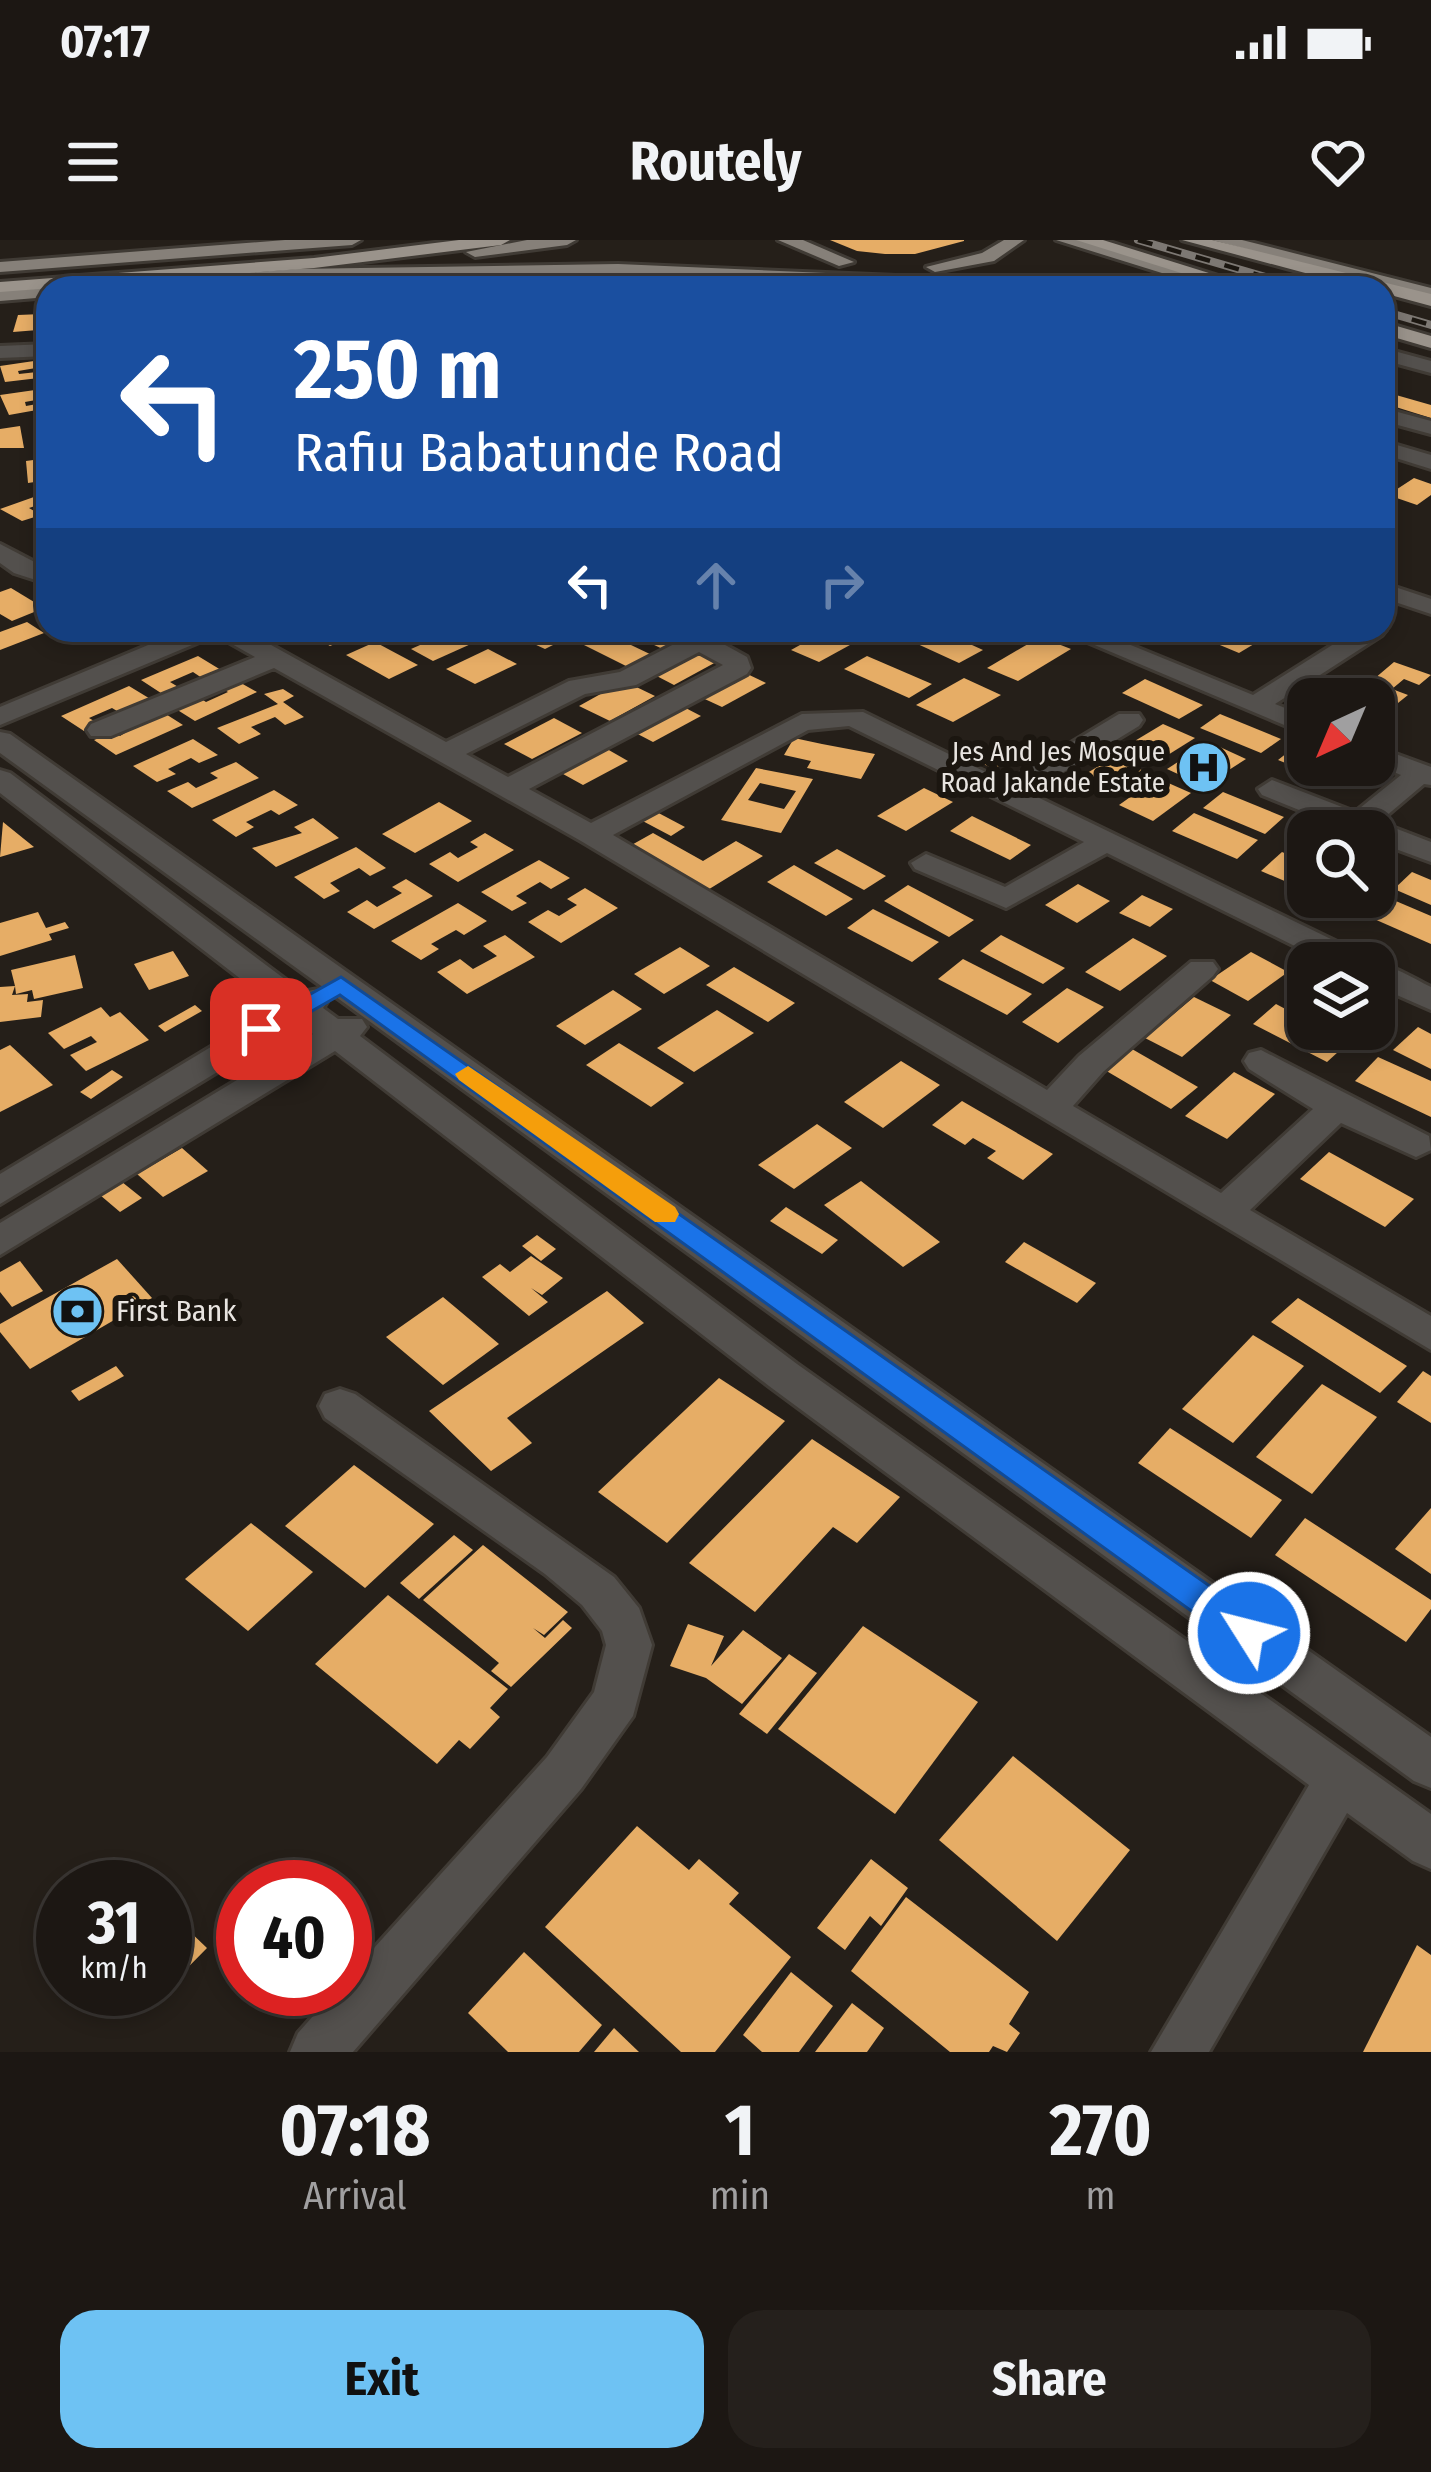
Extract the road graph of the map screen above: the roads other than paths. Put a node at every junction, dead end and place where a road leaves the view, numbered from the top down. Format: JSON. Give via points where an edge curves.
{"nodes":[{"id":1,"x":351,"y":240,"type":"edge"},
{"id":2,"x":421,"y":240,"type":"edge"},
{"id":3,"x":501,"y":240,"type":"edge"},
{"id":4,"x":567,"y":240,"type":"edge"},
{"id":5,"x":788,"y":240,"type":"edge"},
{"id":6,"x":1015,"y":240,"type":"edge"},
{"id":7,"x":1065,"y":240,"type":"edge"},
{"id":8,"x":1085,"y":240,"type":"edge"},
{"id":9,"x":1191,"y":240,"type":"edge"},
{"id":10,"x":1221,"y":240,"type":"edge"},
{"id":11,"x":1301,"y":240,"type":"edge"},
{"id":12,"x":26,"y":270,"type":"junction"},
{"id":13,"x":0,"y":271,"type":"edge"},
{"id":14,"x":168,"y":276,"type":"edge"},
{"id":15,"x":282,"y":276,"type":"edge"},
{"id":16,"x":320,"y":276,"type":"edge"},
{"id":17,"x":795,"y":276,"type":"edge"},
{"id":18,"x":1189,"y":276,"type":"edge"},
{"id":19,"x":1206,"y":276,"type":"edge"},
{"id":20,"x":1345,"y":276,"type":"edge"},
{"id":21,"x":1363,"y":276,"type":"edge"},
{"id":22,"x":1376,"y":276,"type":"edge"},
{"id":23,"x":1395,"y":283,"type":"edge"},
{"id":24,"x":1395,"y":284,"type":"edge"},
{"id":25,"x":1406,"y":287,"type":"junction"},
{"id":26,"x":36,"y":288,"type":"edge"},
{"id":27,"x":1395,"y":288,"type":"edge"},
{"id":28,"x":0,"y":291,"type":"edge"},
{"id":29,"x":36,"y":292,"type":"edge"},
{"id":30,"x":1431,"y":296,"type":"edge"},
{"id":31,"x":1395,"y":334,"type":"edge"},
{"id":32,"x":1431,"y":344,"type":"edge"},
{"id":33,"x":36,"y":350,"type":"edge"},
{"id":34,"x":0,"y":352,"type":"edge"},
{"id":35,"x":1395,"y":358,"type":"edge"},
{"id":36,"x":1431,"y":368,"type":"edge"},
{"id":37,"x":1395,"y":418,"type":"edge"},
{"id":38,"x":1431,"y":428,"type":"edge"},
{"id":39,"x":1395,"y":451,"type":"edge"},
{"id":40,"x":1431,"y":462,"type":"edge"},
{"id":41,"x":0,"y":551,"type":"edge"},
{"id":42,"x":36,"y":573,"type":"edge"},
{"id":43,"x":1395,"y":594,"type":"edge"},
{"id":44,"x":1425,"y":604,"type":"edge"},
{"id":45,"x":1395,"y":618,"type":"edge"},
{"id":46,"x":132,"y":642,"type":"edge"},
{"id":47,"x":178,"y":642,"type":"edge"},
{"id":48,"x":246,"y":642,"type":"edge"},
{"id":49,"x":681,"y":642,"type":"edge"},
{"id":50,"x":701,"y":642,"type":"edge"},
{"id":51,"x":1106,"y":642,"type":"edge"},
{"id":52,"x":1149,"y":642,"type":"edge"},
{"id":53,"x":1354,"y":642,"type":"edge"},
{"id":54,"x":278,"y":661,"type":"junction"},
{"id":55,"x":627,"y":679,"type":"junction"},
{"id":56,"x":0,"y":696,"type":"edge"},
{"id":57,"x":1265,"y":698,"type":"junction"},
{"id":58,"x":672,"y":702,"type":"junction"},
{"id":59,"x":1287,"y":702,"type":"edge"},
{"id":60,"x":1287,"y":713,"type":"edge"},
{"id":61,"x":0,"y":717,"type":"edge"},
{"id":62,"x":1129,"y":720,"type":"dead end"},
{"id":63,"x":100,"y":730,"type":"dead end"},
{"id":64,"x":0,"y":740,"type":"edge"},
{"id":65,"x":1395,"y":747,"type":"edge"},
{"id":66,"x":446,"y":753,"type":"junction"},
{"id":67,"x":1395,"y":760,"type":"edge"},
{"id":68,"x":1427,"y":769,"type":"edge"},
{"id":69,"x":0,"y":778,"type":"edge"},
{"id":70,"x":508,"y":788,"type":"junction"},
{"id":71,"x":1272,"y":789,"type":"dead end"},
{"id":72,"x":1006,"y":794,"type":"junction"},
{"id":73,"x":1324,"y":810,"type":"edge"},
{"id":74,"x":1376,"y":810,"type":"edge"},
{"id":75,"x":591,"y":835,"type":"junction"},
{"id":76,"x":1395,"y":838,"type":"edge"},
{"id":77,"x":1105,"y":842,"type":"junction"},
{"id":78,"x":1431,"y":853,"type":"edge"},
{"id":79,"x":926,"y":863,"type":"dead end"},
{"id":80,"x":1311,"y":942,"type":"edge"},
{"id":81,"x":1202,"y":969,"type":"dead end"},
{"id":82,"x":1395,"y":982,"type":"edge"},
{"id":83,"x":341,"y":984,"type":"junction"},
{"id":84,"x":1431,"y":1000,"type":"edge"},
{"id":85,"x":298,"y":1006,"type":"junction"},
{"id":86,"x":378,"y":1012,"type":"junction"},
{"id":87,"x":333,"y":1036,"type":"junction"},
{"id":88,"x":1261,"y":1061,"type":"dead end"},
{"id":89,"x":1337,"y":1107,"type":"junction"},
{"id":90,"x":1050,"y":1109,"type":"junction"},
{"id":91,"x":1416,"y":1145,"type":"dead end"},
{"id":92,"x":0,"y":1191,"type":"edge"},
{"id":93,"x":1224,"y":1212,"type":"junction"},
{"id":94,"x":0,"y":1241,"type":"edge"},
{"id":95,"x":1431,"y":1335,"type":"edge"},
{"id":96,"x":340,"y":1406,"type":"dead end"},
{"id":97,"x":1431,"y":1766,"type":"edge"},
{"id":98,"x":1340,"y":1779,"type":"junction"},
{"id":99,"x":1431,"y":1844,"type":"edge"},
{"id":100,"x":317,"y":2052,"type":"edge"},
{"id":101,"x":1178,"y":2052,"type":"edge"}],
"edges":[{"from":1,"to":12,"type":"main road"},
{"from":2,"to":12,"type":"highway"},
{"from":3,"to":14,"type":"highway"},
{"from":4,"to":15,"type":"main road"},
{"from":5,"to":6,"type":"main road","via":[[841,261],[912,268],[978,260]]},
{"from":7,"to":18,"type":"main road"},
{"from":8,"to":19,"type":"highway"},
{"from":9,"to":20,"type":"highway"},
{"from":10,"to":21,"type":"main road"},
{"from":11,"to":22,"type":"main road"},
{"from":12,"to":13,"type":"highway"},
{"from":16,"to":17,"type":"main road","via":[[641,269]]},
{"from":23,"to":25,"type":"main road"},
{"from":24,"to":25,"type":"main road"},
{"from":25,"to":30,"type":"main road"},
{"from":26,"to":28,"type":"highway"},
{"from":27,"to":30,"type":"highway"},
{"from":28,"to":29,"type":"main road"},
{"from":31,"to":32,"type":"main road"},
{"from":33,"to":34,"type":"street"},
{"from":35,"to":36,"type":"street"},
{"from":37,"to":38,"type":"street"},
{"from":39,"to":40,"type":"street"},
{"from":41,"to":42,"type":"street"},
{"from":43,"to":44,"type":"street"},
{"from":44,"to":45,"type":"street"},
{"from":46,"to":56,"type":"street"},
{"from":47,"to":61,"type":"street"},
{"from":48,"to":54,"type":"street"},
{"from":49,"to":55,"type":"street"},
{"from":50,"to":58,"type":"street","via":[[738,668]]},
{"from":51,"to":57,"type":"street"},
{"from":52,"to":57,"type":"street"},
{"from":53,"to":57,"type":"street"},
{"from":54,"to":63,"type":"street"},
{"from":54,"to":66,"type":"street"},
{"from":55,"to":58,"type":"street"},
{"from":55,"to":66,"type":"street","via":[[578,687]]},
{"from":57,"to":59,"type":"street"},
{"from":57,"to":60,"type":"street"},
{"from":58,"to":70,"type":"street"},
{"from":62,"to":72,"type":"street"},
{"from":64,"to":83,"type":"street"},
{"from":65,"to":68,"type":"street"},
{"from":66,"to":70,"type":"street"},
{"from":67,"to":68,"type":"street"},
{"from":68,"to":74,"type":"street"},
{"from":69,"to":85,"type":"street"},
{"from":70,"to":75,"type":"street"},
{"from":71,"to":73,"type":"street"},
{"from":72,"to":75,"type":"street","via":[[876,725],[835,718],[774,734]]},
{"from":72,"to":77,"type":"street"},
{"from":75,"to":90,"type":"street"},
{"from":76,"to":78,"type":"street"},
{"from":77,"to":79,"type":"street","via":[[1006,899]]},
{"from":77,"to":80,"type":"street"},
{"from":81,"to":90,"type":"street"},
{"from":82,"to":84,"type":"street"},
{"from":83,"to":85,"type":"street"},
{"from":83,"to":86,"type":"street"},
{"from":85,"to":87,"type":"street"},
{"from":85,"to":92,"type":"street"},
{"from":86,"to":87,"type":"street"},
{"from":86,"to":97,"type":"street"},
{"from":87,"to":94,"type":"street"},
{"from":87,"to":98,"type":"street"},
{"from":88,"to":89,"type":"street"},
{"from":89,"to":91,"type":"street"},
{"from":89,"to":93,"type":"street"},
{"from":90,"to":93,"type":"street"},
{"from":93,"to":95,"type":"street"},
{"from":96,"to":100,"type":"street","via":[[561,1560],[623,1622],[629,1645],[616,1701],[564,1773]]},
{"from":98,"to":99,"type":"street"},
{"from":98,"to":101,"type":"street"}]}
